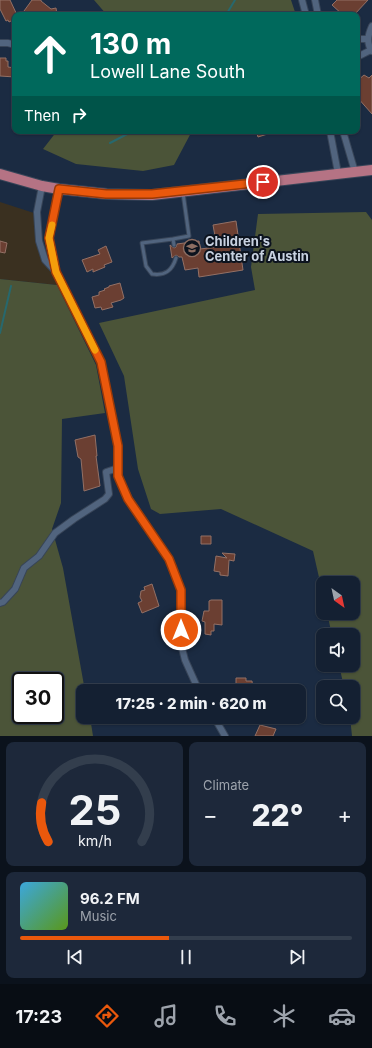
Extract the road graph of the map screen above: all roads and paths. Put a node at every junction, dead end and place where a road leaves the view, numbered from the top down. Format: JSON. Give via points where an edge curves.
{"nodes":[{"id":1,"x":302,"y":0,"type":"edge"},
{"id":2,"x":315,"y":0,"type":"edge"},
{"id":3,"x":305,"y":12,"type":"edge"},
{"id":4,"x":317,"y":12,"type":"edge"},
{"id":5,"x":372,"y":26,"type":"edge"},
{"id":6,"x":360,"y":39,"type":"edge"},
{"id":7,"x":368,"y":39,"type":"junction"},
{"id":8,"x":0,"y":43,"type":"edge"},
{"id":9,"x":12,"y":44,"type":"edge"},
{"id":10,"x":371,"y":51,"type":"edge"},
{"id":11,"x":360,"y":56,"type":"edge"},
{"id":12,"x":331,"y":134,"type":"edge"},
{"id":13,"x":344,"y":134,"type":"edge"},
{"id":14,"x":372,"y":170,"type":"edge"},
{"id":15,"x":355,"y":172,"type":"junction"},
{"id":16,"x":338,"y":173,"type":"junction"},
{"id":17,"x":0,"y":174,"type":"edge"},
{"id":18,"x":42,"y":186,"type":"junction"},
{"id":19,"x":59,"y":189,"type":"junction"},
{"id":20,"x":183,"y":191,"type":"junction"},
{"id":21,"x":173,"y":239,"type":"junction"},
{"id":22,"x":174,"y":245,"type":"dead end"},
{"id":23,"x":176,"y":258,"type":"dead end"},
{"id":24,"x":56,"y":272,"type":"junction"},
{"id":25,"x":118,"y":468,"type":"junction"},
{"id":26,"x":0,"y":603,"type":"edge"},
{"id":27,"x":196,"y":684,"type":"edge"},
{"id":28,"x":218,"y":724,"type":"edge"},
{"id":29,"x":225,"y":736,"type":"edge"}],
"edges":[{"from":1,"to":3,"type":"street"},
{"from":2,"to":4,"type":"street"},
{"from":5,"to":7,"type":"street"},
{"from":6,"to":7,"type":"street"},
{"from":7,"to":10,"type":"street"},
{"from":8,"to":9,"type":"street"},
{"from":10,"to":11,"type":"street"},
{"from":12,"to":16,"type":"street"},
{"from":13,"to":15,"type":"street"},
{"from":14,"to":15,"type":"main road"},
{"from":15,"to":16,"type":"main road"},
{"from":16,"to":20,"type":"main road"},
{"from":17,"to":18,"type":"main road"},
{"from":18,"to":19,"type":"main road"},
{"from":18,"to":24,"type":"street","via":[[37,212],[39,241],[45,260]]},
{"from":19,"to":20,"type":"main road","via":[[106,194]]},
{"from":19,"to":24,"type":"street","via":[[49,238]]},
{"from":20,"to":21,"type":"lane","via":[[189,236]]},
{"from":21,"to":22,"type":"lane"},
{"from":21,"to":23,"type":"lane","via":[[142,243],[146,266],[152,274],[166,273],[172,269]]},
{"from":24,"to":25,"type":"street","via":[[101,362],[118,446]]},
{"from":25,"to":26,"type":"street","via":[[106,472],[109,494],[105,499],[55,533],[39,556],[24,568],[15,589]]},
{"from":25,"to":27,"type":"street","via":[[118,476],[128,499],[169,559],[181,590],[181,644]]},
{"from":28,"to":29,"type":"street"}]}
